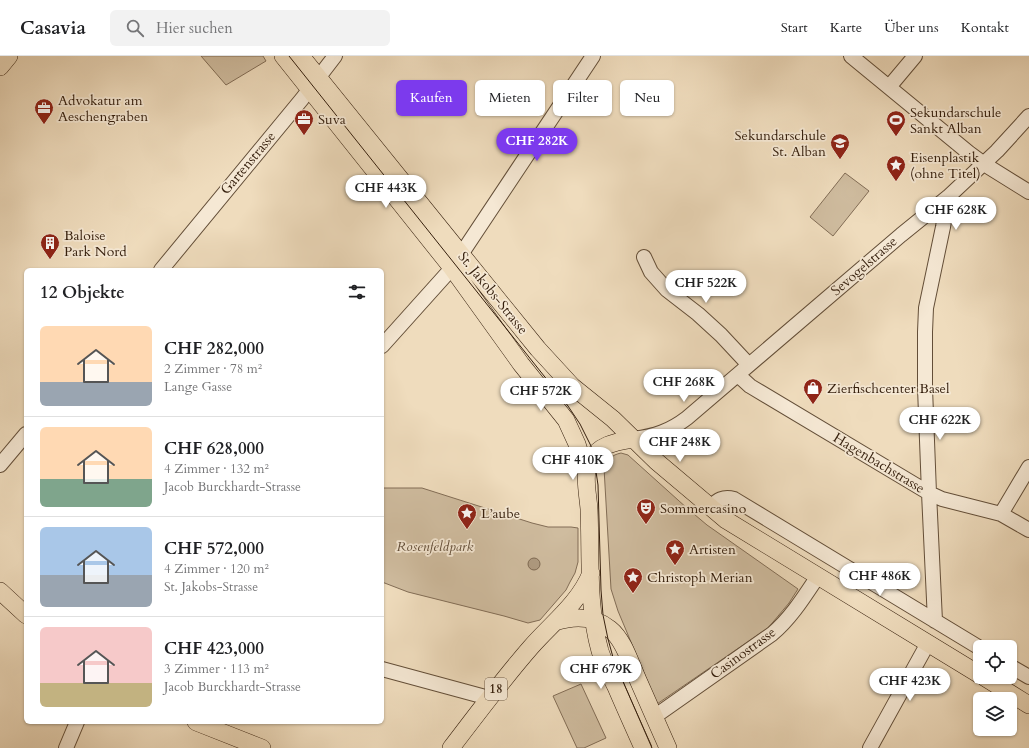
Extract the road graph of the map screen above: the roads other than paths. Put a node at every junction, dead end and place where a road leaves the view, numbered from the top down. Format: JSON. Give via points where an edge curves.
{"nodes":[{"id":1,"x":9,"y":56,"type":"edge"},
{"id":2,"x":283,"y":56,"type":"edge"},
{"id":3,"x":301,"y":56,"type":"edge"},
{"id":4,"x":335,"y":56,"type":"edge"},
{"id":5,"x":593,"y":56,"type":"edge"},
{"id":6,"x":851,"y":56,"type":"edge"},
{"id":7,"x":915,"y":56,"type":"edge"},
{"id":8,"x":0,"y":67,"type":"edge"},
{"id":9,"x":314,"y":84,"type":"junction"},
{"id":10,"x":889,"y":87,"type":"junction"},
{"id":11,"x":1029,"y":116,"type":"edge"},
{"id":12,"x":984,"y":164,"type":"junction"},
{"id":13,"x":1029,"y":192,"type":"edge"},
{"id":14,"x":948,"y":197,"type":"junction"},
{"id":15,"x":644,"y":257,"type":"dead end"},
{"id":16,"x":456,"y":261,"type":"junction"},
{"id":17,"x":163,"y":268,"type":"edge"},
{"id":18,"x":384,"y":344,"type":"edge"},
{"id":19,"x":749,"y":365,"type":"junction"},
{"id":20,"x":738,"y":375,"type":"junction"},
{"id":21,"x":24,"y":436,"type":"edge"},
{"id":22,"x":634,"y":439,"type":"junction"},
{"id":23,"x":0,"y":465,"type":"edge"},
{"id":24,"x":1029,"y":467,"type":"edge"},
{"id":25,"x":586,"y":472,"type":"junction"},
{"id":26,"x":929,"y":493,"type":"junction"},
{"id":27,"x":710,"y":507,"type":"junction"},
{"id":28,"x":1001,"y":514,"type":"junction"},
{"id":29,"x":1029,"y":530,"type":"edge"},
{"id":30,"x":591,"y":573,"type":"junction"},
{"id":31,"x":818,"y":576,"type":"junction"},
{"id":32,"x":0,"y":591,"type":"edge"},
{"id":33,"x":24,"y":613,"type":"edge"},
{"id":34,"x":594,"y":621,"type":"junction"},
{"id":35,"x":936,"y":621,"type":"junction"},
{"id":36,"x":555,"y":622,"type":"junction"},
{"id":37,"x":928,"y":643,"type":"junction"},
{"id":38,"x":973,"y":644,"type":"edge"},
{"id":39,"x":973,"y":670,"type":"edge"},
{"id":40,"x":1017,"y":670,"type":"edge"},
{"id":41,"x":384,"y":671,"type":"edge"},
{"id":42,"x":1029,"y":677,"type":"edge"},
{"id":43,"x":995,"y":684,"type":"edge"},
{"id":44,"x":489,"y":698,"type":"junction"},
{"id":45,"x":1029,"y":705,"type":"edge"},
{"id":46,"x":654,"y":717,"type":"junction"},
{"id":47,"x":76,"y":724,"type":"edge"},
{"id":48,"x":201,"y":724,"type":"edge"},
{"id":49,"x":66,"y":748,"type":"edge"},
{"id":50,"x":262,"y":748,"type":"edge"},
{"id":51,"x":451,"y":748,"type":"edge"},
{"id":52,"x":643,"y":748,"type":"edge"},
{"id":53,"x":668,"y":748,"type":"edge"},
{"id":54,"x":870,"y":748,"type":"edge"}],
"edges":[{"from":1,"to":8,"type":"main road"},
{"from":2,"to":9,"type":"main road","name":"St. Jakobs-Strasse"},
{"from":3,"to":9,"type":"main road","name":"St. Jakobs-Strasse"},
{"from":4,"to":9,"type":"street","name":"Gartenstrasse"},
{"from":5,"to":16,"type":"street"},
{"from":6,"to":10,"type":"street"},
{"from":7,"to":10,"type":"street"},
{"from":9,"to":16,"type":"main road","name":"St. Jakobs-Strasse"},
{"from":9,"to":17,"type":"street","name":"Gartenstrasse"},
{"from":10,"to":12,"type":"street"},
{"from":11,"to":12,"type":"street","name":"Sevogelstrasse"},
{"from":12,"to":13,"type":"street"},
{"from":12,"to":14,"type":"street","name":"Sevogelstrasse"},
{"from":14,"to":19,"type":"street","name":"Sevogelstrasse"},
{"from":14,"to":26,"type":"street","via":[[926,308],[925,388]]},
{"from":15,"to":19,"type":"street","via":[[650,272],[667,290],[721,335]]},
{"from":16,"to":18,"type":"street"},
{"from":16,"to":22,"type":"main road","name":"St. Jakobs-Strasse","via":[[572,386]]},
{"from":16,"to":25,"type":"main road","name":"St. Jakobs-Strasse","via":[[521,364],[566,420]]},
{"from":19,"to":20,"type":"street","name":"Sevogelstrasse"},
{"from":20,"to":22,"type":"street","name":"Sevogelstrasse","via":[[676,426],[661,434]]},
{"from":20,"to":26,"type":"street","name":"Hagenbachstrasse","via":[[750,386]]},
{"from":21,"to":23,"type":"street"},
{"from":22,"to":25,"type":"main road","via":[[610,443],[601,448],[590,461]]},
{"from":22,"to":27,"type":"main road","name":"St. Jakobs-Strasse"},
{"from":24,"to":28,"type":"street"},
{"from":25,"to":30,"type":"main road","name":"St. Jakobs-Strasse"},
{"from":26,"to":28,"type":"street","name":"Hagenbachstrasse","via":[[942,499]]},
{"from":26,"to":35,"type":"street"},
{"from":27,"to":31,"type":"main road","name":"St. Jakobs-Strasse","via":[[721,517]]},
{"from":27,"to":35,"type":"street","via":[[721,499],[734,499]]},
{"from":28,"to":29,"type":"street","name":"Hagenbachstrasse"},
{"from":30,"to":34,"type":"main road","name":"St. Jakobs-Strasse"},
{"from":30,"to":36,"type":"main road","via":[[584,588]]},
{"from":31,"to":37,"type":"main road","name":"St. Jakobs-Strasse"},
{"from":31,"to":46,"type":"street","name":"Casinostrasse","via":[[789,618],[772,634]]},
{"from":32,"to":33,"type":"main road"},
{"from":34,"to":36,"type":"main road","via":[[571,618]]},
{"from":34,"to":46,"type":"main road","via":[[616,635]]},
{"from":34,"to":52,"type":"main road","name":"St. Jakobs-Strasse","via":[[605,665]]},
{"from":35,"to":38,"type":"street"},
{"from":36,"to":44,"type":"main road","number":"18"},
{"from":37,"to":39,"type":"main road","name":"St. Jakobs-Strasse"},
{"from":37,"to":54,"type":"street"},
{"from":40,"to":42,"type":"street"},
{"from":41,"to":44,"type":"street"},
{"from":43,"to":45,"type":"main road"},
{"from":44,"to":51,"type":"main road","number":"18"},
{"from":46,"to":53,"type":"main road"},
{"from":47,"to":49,"type":"street"},
{"from":48,"to":50,"type":"main road"}]}
